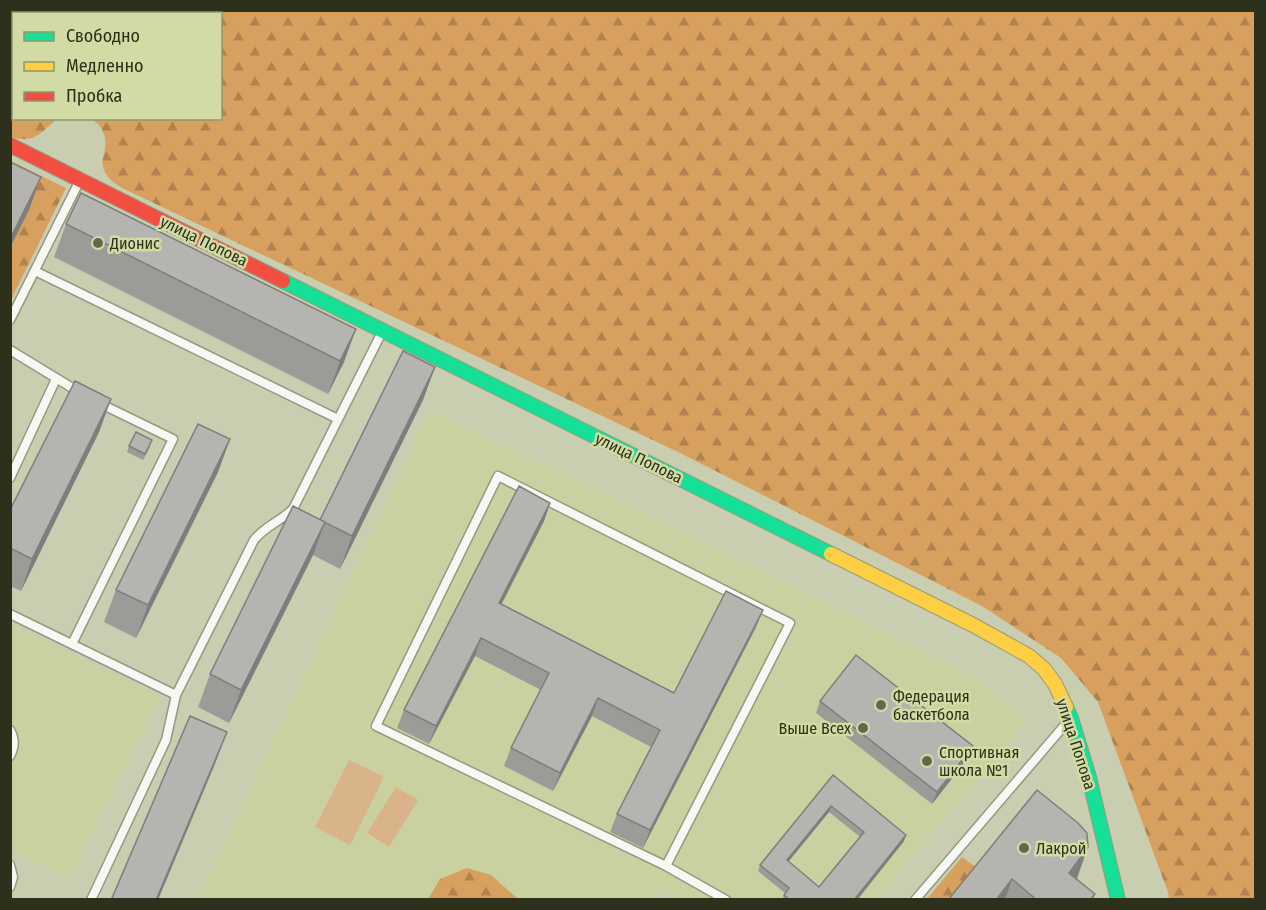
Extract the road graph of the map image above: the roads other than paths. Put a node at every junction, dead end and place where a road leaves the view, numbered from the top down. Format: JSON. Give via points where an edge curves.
{"nodes":[{"id":1,"x":10,"y":145,"type":"edge"},
{"id":2,"x":80,"y":180,"type":"junction"},
{"id":3,"x":35,"y":271,"type":"junction"},
{"id":4,"x":10,"y":320,"type":"edge"},
{"id":5,"x":383,"y":330,"type":"junction"},
{"id":6,"x":10,"y":350,"type":"edge"},
{"id":7,"x":56,"y":379,"type":"junction"},
{"id":8,"x":85,"y":395,"type":"edge"},
{"id":9,"x":94,"y":400,"type":"edge"},
{"id":10,"x":338,"y":419,"type":"junction"},
{"id":11,"x":10,"y":478,"type":"edge"},
{"id":12,"x":10,"y":614,"type":"edge"},
{"id":13,"x":72,"y":644,"type":"junction"},
{"id":14,"x":176,"y":695,"type":"junction"},
{"id":15,"x":1071,"y":718,"type":"junction"},
{"id":16,"x":10,"y":730,"type":"edge"},
{"id":17,"x":10,"y":756,"type":"edge"},
{"id":18,"x":10,"y":866,"type":"edge"},
{"id":19,"x":666,"y":866,"type":"junction"},
{"id":20,"x":10,"y":887,"type":"edge"},
{"id":21,"x":91,"y":900,"type":"edge"},
{"id":22,"x":726,"y":900,"type":"edge"},
{"id":23,"x":915,"y":900,"type":"edge"},
{"id":24,"x":1118,"y":900,"type":"edge"}],
"edges":[{"from":1,"to":2,"type":"street","name":"улица Попова"},
{"from":2,"to":3,"type":"lane"},
{"from":2,"to":5,"type":"street","name":"улица Попова"},
{"from":3,"to":4,"type":"lane"},
{"from":3,"to":10,"type":"lane"},
{"from":5,"to":10,"type":"lane"},
{"from":5,"to":15,"type":"street","name":"улица Попова","via":[[1011,645],[1044,669]]},
{"from":6,"to":7,"type":"lane"},
{"from":7,"to":8,"type":"lane"},
{"from":7,"to":11,"type":"lane"},
{"from":9,"to":13,"type":"lane","via":[[173,439]]},
{"from":10,"to":14,"type":"lane","via":[[292,509],[254,540]]},
{"from":12,"to":13,"type":"lane"},
{"from":13,"to":14,"type":"lane"},
{"from":14,"to":21,"type":"lane","via":[[166,740]]},
{"from":15,"to":23,"type":"lane"},
{"from":15,"to":24,"type":"street","name":"улица Попова"},
{"from":16,"to":17,"type":"lane","via":[[15,744]]},
{"from":18,"to":20,"type":"lane"},
{"from":19,"to":19,"type":"lane","via":[[790,623],[498,476],[376,726]]},
{"from":19,"to":22,"type":"lane"}]}
